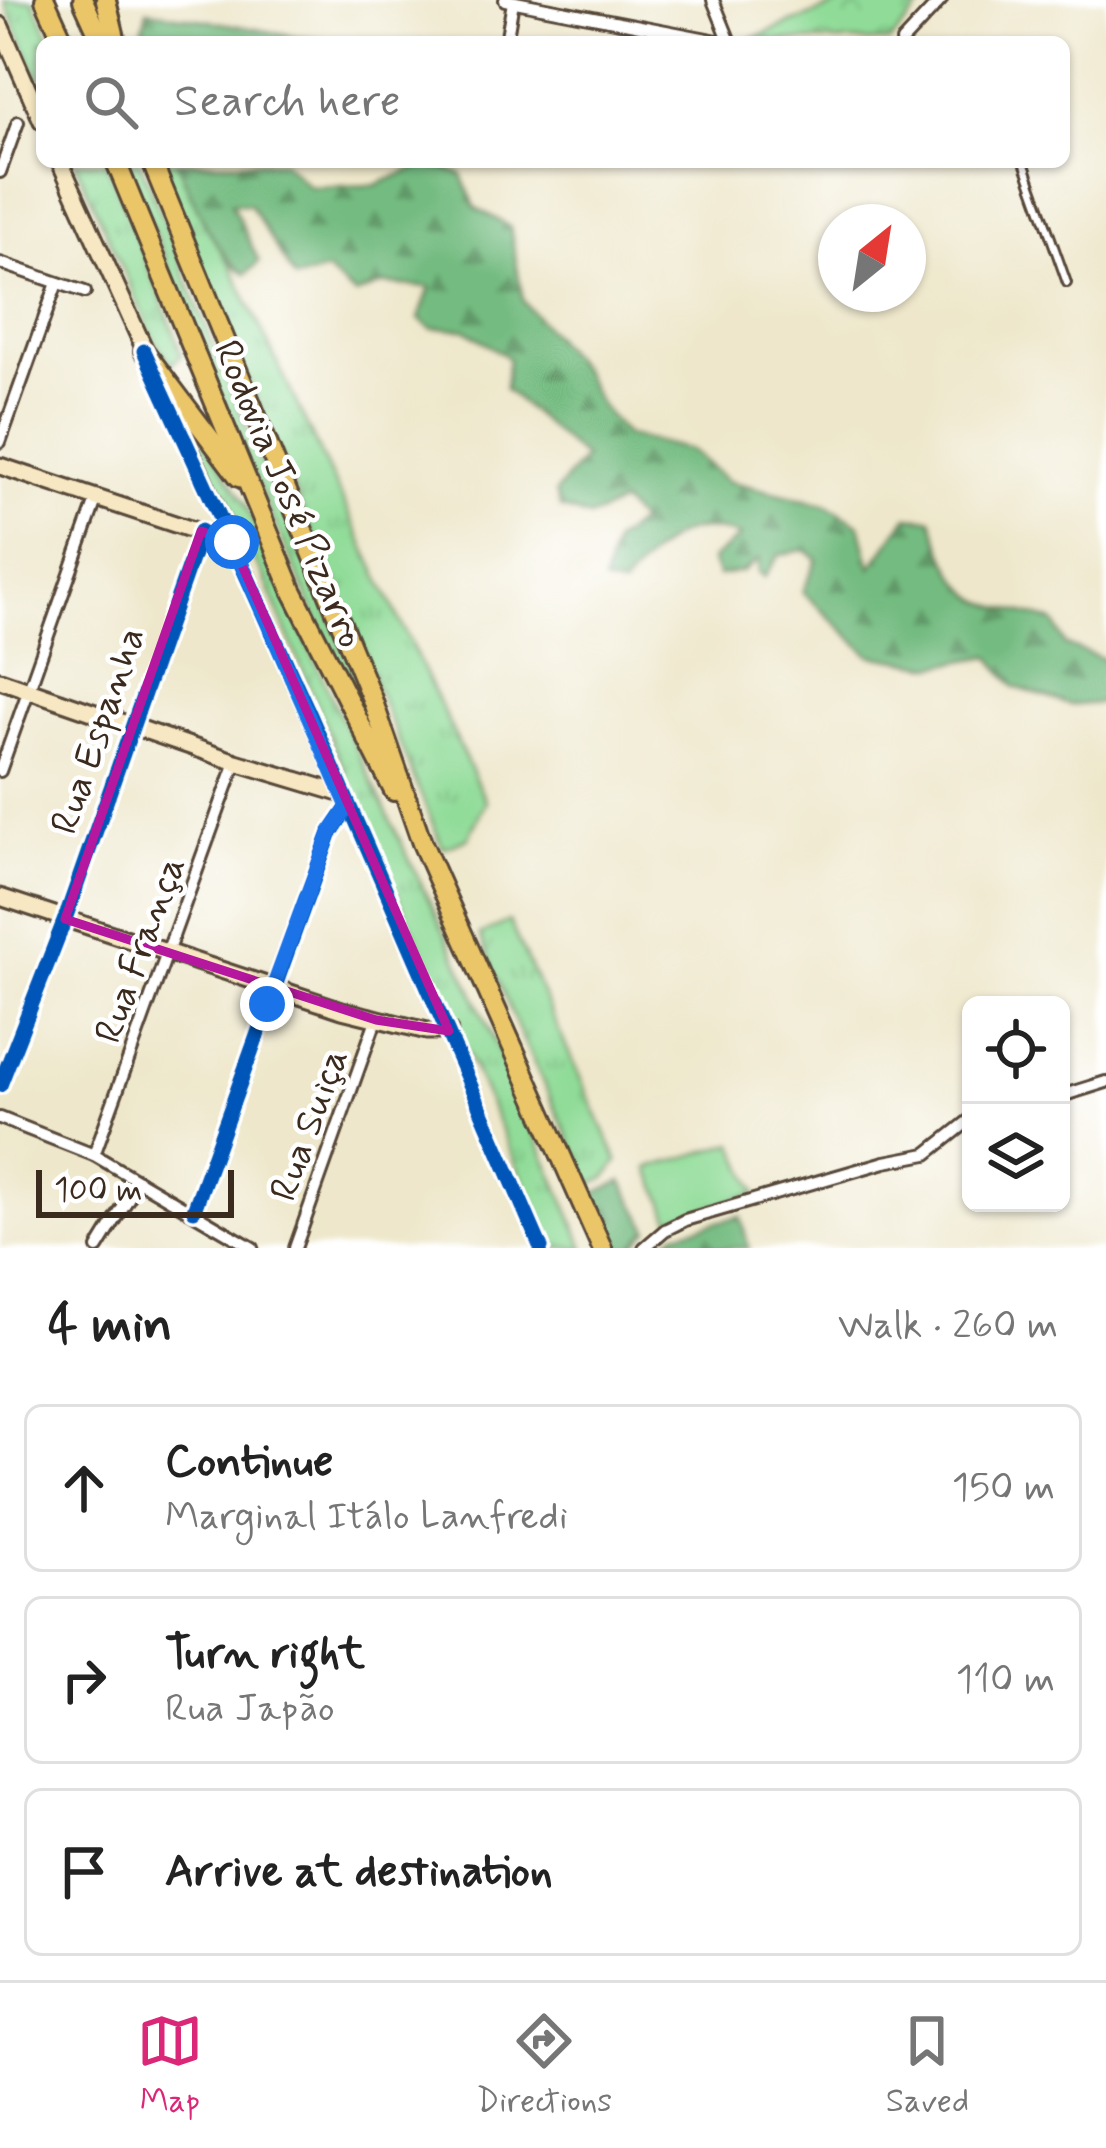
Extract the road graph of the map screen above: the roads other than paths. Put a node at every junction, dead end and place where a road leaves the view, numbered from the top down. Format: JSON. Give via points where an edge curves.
{"nodes":[{"id":1,"x":45,"y":0,"type":"edge"},
{"id":2,"x":83,"y":0,"type":"edge"},
{"id":3,"x":106,"y":0,"type":"edge"},
{"id":4,"x":713,"y":0,"type":"edge"},
{"id":5,"x":941,"y":0,"type":"edge"},
{"id":6,"x":509,"y":1,"type":"edge"},
{"id":7,"x":0,"y":25,"type":"edge"},
{"id":8,"x":61,"y":36,"type":"edge"},
{"id":9,"x":99,"y":36,"type":"edge"},
{"id":10,"x":115,"y":36,"type":"edge"},
{"id":11,"x":506,"y":36,"type":"edge"},
{"id":12,"x":695,"y":36,"type":"edge"},
{"id":13,"x":725,"y":36,"type":"edge"},
{"id":14,"x":908,"y":36,"type":"edge"},
{"id":15,"x":36,"y":107,"type":"edge"},
{"id":16,"x":18,"y":122,"type":"dead end"},
{"id":17,"x":63,"y":168,"type":"edge"},
{"id":18,"x":118,"y":168,"type":"edge"},
{"id":19,"x":154,"y":168,"type":"edge"},
{"id":20,"x":1026,"y":168,"type":"edge"},
{"id":21,"x":0,"y":172,"type":"edge"},
{"id":22,"x":0,"y":263,"type":"edge"},
{"id":23,"x":57,"y":283,"type":"junction"},
{"id":24,"x":1067,"y":283,"type":"dead end"},
{"id":25,"x":85,"y":292,"type":"dead end"},
{"id":26,"x":144,"y":351,"type":"junction"},
{"id":27,"x":0,"y":442,"type":"edge"},
{"id":28,"x":0,"y":466,"type":"edge"},
{"id":29,"x":97,"y":497,"type":"junction"},
{"id":30,"x":256,"y":500,"type":"junction"},
{"id":31,"x":201,"y":531,"type":"junction"},
{"id":32,"x":232,"y":542,"type":"junction"},
{"id":33,"x":0,"y":680,"type":"edge"},
{"id":34,"x":30,"y":690,"type":"junction"},
{"id":35,"x":133,"y":725,"type":"junction"},
{"id":36,"x":236,"y":762,"type":"junction"},
{"id":37,"x":0,"y":771,"type":"edge"},
{"id":38,"x":345,"y":801,"type":"junction"},
{"id":39,"x":422,"y":843,"type":"junction"},
{"id":40,"x":0,"y":897,"type":"edge"},
{"id":41,"x":65,"y":919,"type":"junction"},
{"id":42,"x":169,"y":954,"type":"junction"},
{"id":43,"x":273,"y":988,"type":"junction"},
{"id":44,"x":376,"y":1020,"type":"junction"},
{"id":45,"x":449,"y":1031,"type":"junction"},
{"id":46,"x":1106,"y":1082,"type":"edge"},
{"id":47,"x":0,"y":1085,"type":"edge"},
{"id":48,"x":1070,"y":1093,"type":"edge"},
{"id":49,"x":0,"y":1118,"type":"edge"},
{"id":50,"x":962,"y":1126,"type":"edge"},
{"id":51,"x":94,"y":1155,"type":"junction"},
{"id":52,"x":139,"y":1180,"type":"junction"},
{"id":53,"x":194,"y":1210,"type":"junction"},
{"id":54,"x":98,"y":1248,"type":"edge"},
{"id":55,"x":253,"y":1248,"type":"edge"},
{"id":56,"x":295,"y":1248,"type":"edge"},
{"id":57,"x":542,"y":1248,"type":"edge"},
{"id":58,"x":602,"y":1248,"type":"edge"},
{"id":59,"x":644,"y":1248,"type":"edge"}],
"edges":[{"from":1,"to":8,"type":"main road"},
{"from":2,"to":9,"type":"main road"},
{"from":3,"to":10,"type":"main road"},
{"from":4,"to":13,"type":"street"},
{"from":5,"to":14,"type":"street"},
{"from":6,"to":11,"type":"street"},
{"from":6,"to":12,"type":"street"},
{"from":7,"to":15,"type":"street"},
{"from":16,"to":21,"type":"street"},
{"from":17,"to":26,"type":"street"},
{"from":18,"to":30,"type":"main road","name":"Rodovia José Pizarro"},
{"from":19,"to":39,"type":"main road","name":"Rodovia José Pizarro","via":[[372,699]]},
{"from":20,"to":24,"type":"lane"},
{"from":22,"to":23,"type":"street"},
{"from":23,"to":25,"type":"street"},
{"from":23,"to":27,"type":"street"},
{"from":26,"to":30,"type":"main road"},
{"from":26,"to":32,"type":"street"},
{"from":28,"to":29,"type":"street"},
{"from":29,"to":31,"type":"street"},
{"from":29,"to":34,"type":"street"},
{"from":30,"to":39,"type":"main road","name":"Rodovia José Pizarro","via":[[292,590]]},
{"from":31,"to":32,"type":"street"},
{"from":31,"to":35,"type":"street","name":"Rua Espanha"},
{"from":32,"to":38,"type":"street"},
{"from":33,"to":34,"type":"street"},
{"from":34,"to":35,"type":"street"},
{"from":34,"to":37,"type":"street"},
{"from":35,"to":36,"type":"street"},
{"from":35,"to":41,"type":"street","name":"Rua Espanha"},
{"from":36,"to":38,"type":"street"},
{"from":36,"to":42,"type":"street","name":"Rua França"},
{"from":38,"to":43,"type":"street"},
{"from":38,"to":45,"type":"street"},
{"from":39,"to":58,"type":"main road","name":"Rodovia José Pizarro"},
{"from":40,"to":41,"type":"street"},
{"from":41,"to":42,"type":"street"},
{"from":41,"to":47,"type":"street","name":"Rua Espanha"},
{"from":42,"to":43,"type":"street"},
{"from":42,"to":51,"type":"street","name":"Rua França"},
{"from":43,"to":44,"type":"street"},
{"from":43,"to":53,"type":"street"},
{"from":44,"to":45,"type":"street"},
{"from":44,"to":56,"type":"street","name":"Rua Suiça"},
{"from":45,"to":57,"type":"street"},
{"from":46,"to":48,"type":"street"},
{"from":49,"to":51,"type":"street"},
{"from":50,"to":59,"type":"street","via":[[927,1154],[685,1220]]},
{"from":51,"to":52,"type":"street"},
{"from":52,"to":53,"type":"street"},
{"from":52,"to":54,"type":"street"},
{"from":53,"to":55,"type":"street"}]}
